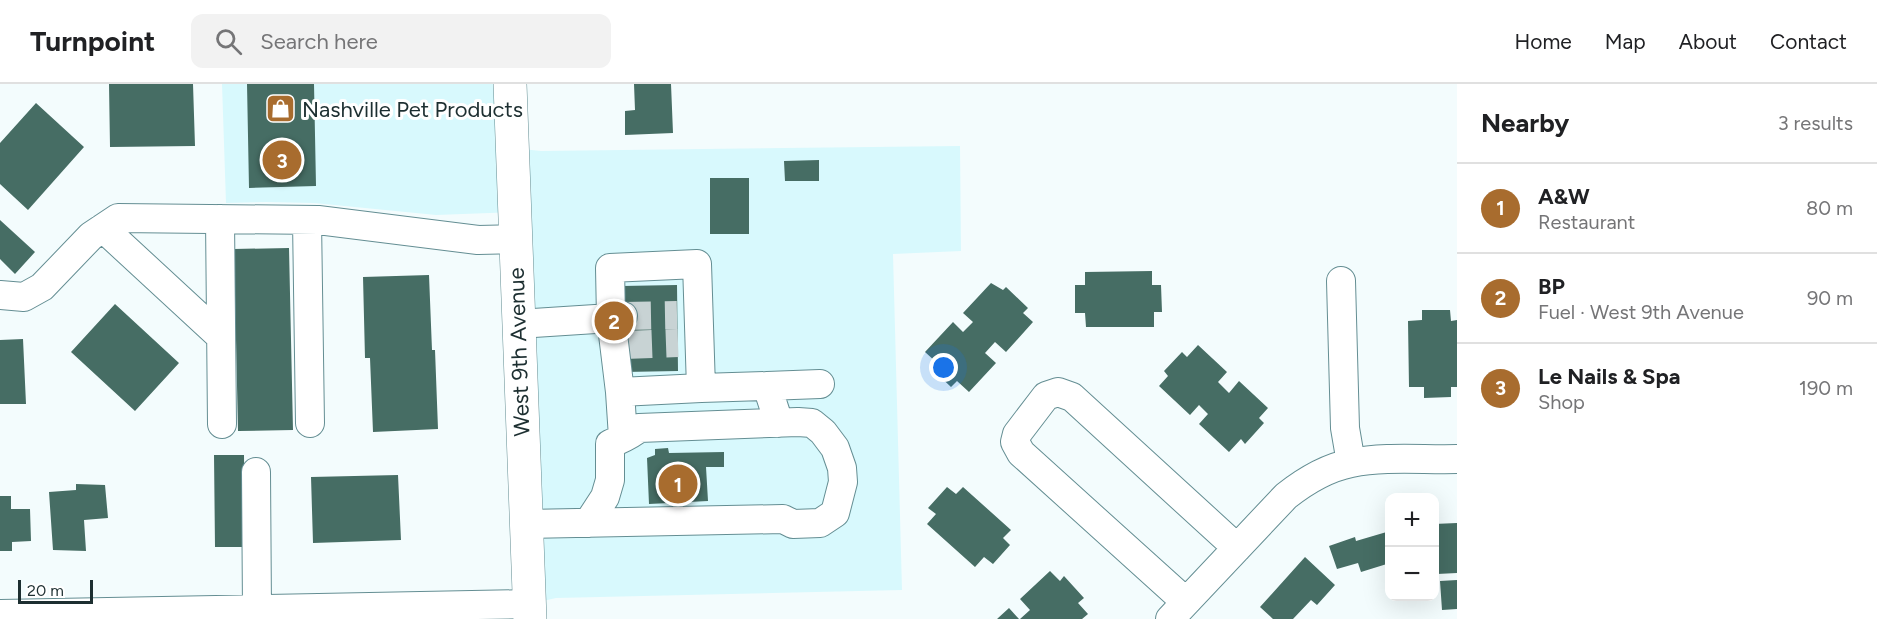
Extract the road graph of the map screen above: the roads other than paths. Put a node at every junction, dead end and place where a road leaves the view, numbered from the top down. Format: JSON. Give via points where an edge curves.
{"nodes":[{"id":1,"x":510,"y":84,"type":"edge"},
{"id":2,"x":220,"y":219,"type":"junction"},
{"id":3,"x":307,"y":220,"type":"junction"},
{"id":4,"x":103,"y":228,"type":"junction"},
{"id":5,"x":515,"y":239,"type":"junction"},
{"id":6,"x":1341,"y":281,"type":"dead end"},
{"id":7,"x":0,"y":295,"type":"edge"},
{"id":8,"x":518,"y":324,"type":"junction"},
{"id":9,"x":618,"y":331,"type":"junction"},
{"id":10,"x":221,"y":337,"type":"junction"},
{"id":11,"x":820,"y":384,"type":"dead end"},
{"id":12,"x":767,"y":386,"type":"junction"},
{"id":13,"x":701,"y":388,"type":"junction"},
{"id":14,"x":620,"y":392,"type":"junction"},
{"id":15,"x":310,"y":423,"type":"dead end"},
{"id":16,"x":778,"y":423,"type":"junction"},
{"id":17,"x":222,"y":424,"type":"dead end"},
{"id":18,"x":627,"y":437,"type":"junction"},
{"id":19,"x":1457,"y":459,"type":"edge"},
{"id":20,"x":1351,"y":463,"type":"junction"},
{"id":21,"x":256,"y":472,"type":"dead end"},
{"id":22,"x":783,"y":519,"type":"junction"},
{"id":23,"x":588,"y":523,"type":"junction"},
{"id":24,"x":526,"y":524,"type":"junction"},
{"id":25,"x":1238,"y":548,"type":"junction"},
{"id":26,"x":257,"y":610,"type":"junction"},
{"id":27,"x":1178,"y":611,"type":"edge"},
{"id":28,"x":530,"y":612,"type":"edge"},
{"id":29,"x":0,"y":614,"type":"edge"}],
"edges":[{"from":1,"to":5,"type":"main road","name":"West 9th Avenue"},
{"from":2,"to":3,"type":"street"},
{"from":2,"to":4,"type":"street","via":[[118,218]]},
{"from":2,"to":10,"type":"street"},
{"from":3,"to":5,"type":"street","via":[[478,240]]},
{"from":3,"to":15,"type":"street"},
{"from":4,"to":7,"type":"street","via":[[42,287],[24,297]]},
{"from":4,"to":10,"type":"street"},
{"from":5,"to":8,"type":"main road","name":"West 9th Avenue"},
{"from":6,"to":20,"type":"street","via":[[1345,429]]},
{"from":8,"to":9,"type":"street"},
{"from":8,"to":24,"type":"main road","name":"West 9th Avenue"},
{"from":9,"to":13,"type":"street","via":[[610,268],[697,264],[688,315],[689,343]]},
{"from":9,"to":14,"type":"street"},
{"from":10,"to":17,"type":"street"},
{"from":11,"to":12,"type":"street"},
{"from":12,"to":13,"type":"street"},
{"from":12,"to":16,"type":"street"},
{"from":13,"to":14,"type":"street"},
{"from":14,"to":18,"type":"street"},
{"from":16,"to":18,"type":"street","via":[[639,428]]},
{"from":16,"to":22,"type":"street","via":[[812,423],[823,432],[835,448],[843,482],[835,513],[820,523],[793,524]]},
{"from":18,"to":22,"type":"street","via":[[639,442],[798,436],[809,439],[823,457],[824,489],[812,508]]},
{"from":18,"to":23,"type":"street","via":[[610,444],[610,480],[605,497]]},
{"from":19,"to":20,"type":"street"},
{"from":20,"to":25,"type":"street","via":[[1305,482],[1286,496]]},
{"from":21,"to":26,"type":"street"},
{"from":22,"to":23,"type":"street"},
{"from":23,"to":24,"type":"street"},
{"from":24,"to":28,"type":"main road","name":"West 9th Avenue"},
{"from":25,"to":27,"type":"street"},
{"from":25,"to":27,"type":"street","via":[[1072,397],[1058,392],[1046,396],[1017,434],[1015,442],[1021,453]]},
{"from":26,"to":28,"type":"street"},
{"from":26,"to":29,"type":"street"}]}
